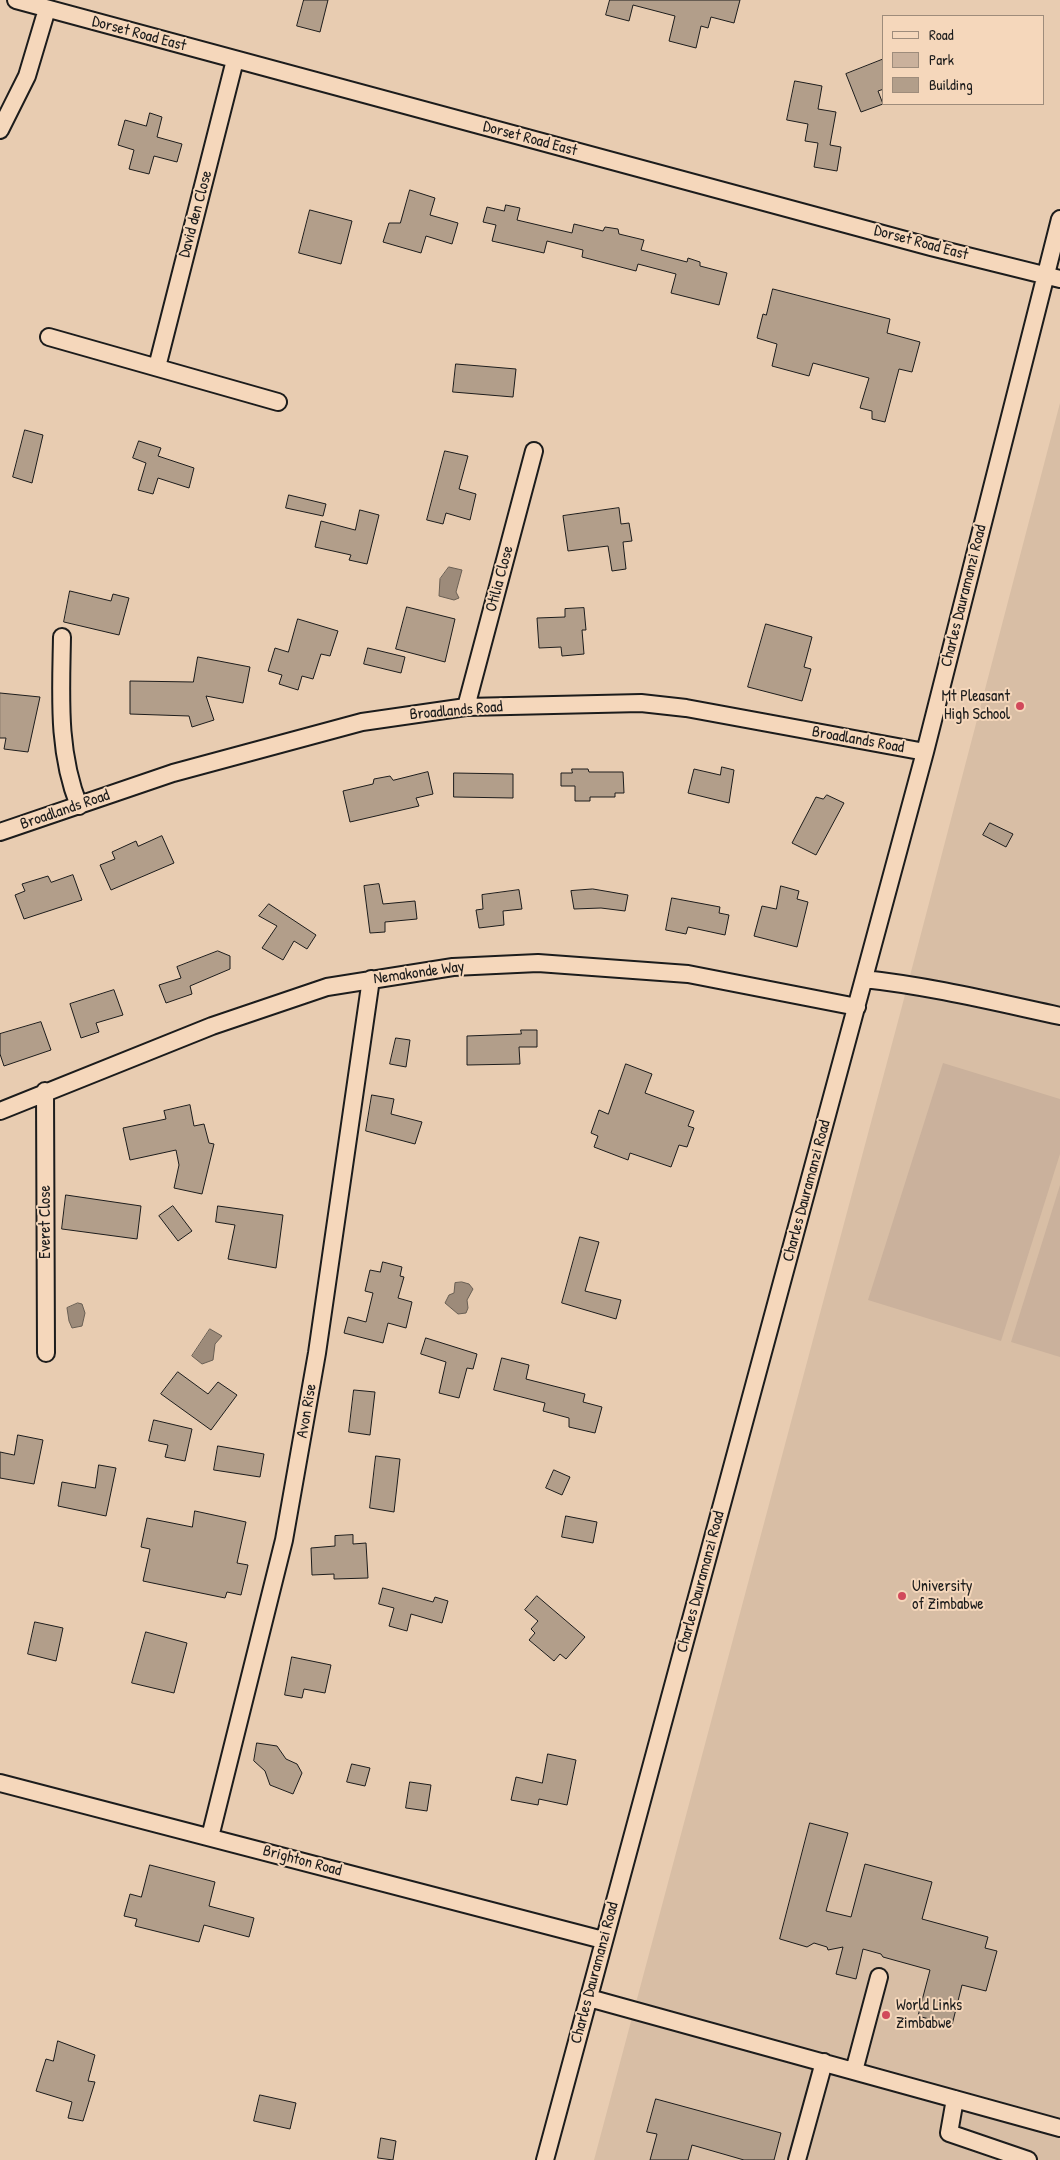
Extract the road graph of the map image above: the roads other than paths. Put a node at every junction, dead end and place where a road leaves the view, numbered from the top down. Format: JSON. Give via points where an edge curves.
{"nodes":[{"id":1,"x":16,"y":0,"type":"edge"},
{"id":2,"x":47,"y":9,"type":"junction"},
{"id":3,"x":235,"y":60,"type":"junction"},
{"id":4,"x":0,"y":130,"type":"edge"},
{"id":5,"x":1060,"y":220,"type":"edge"},
{"id":6,"x":1053,"y":277,"type":"edge"},
{"id":7,"x":49,"y":337,"type":"dead end"},
{"id":8,"x":157,"y":367,"type":"junction"},
{"id":9,"x":278,"y":402,"type":"dead end"},
{"id":10,"x":534,"y":451,"type":"dead end"},
{"id":11,"x":62,"y":637,"type":"dead end"},
{"id":12,"x":466,"y":707,"type":"junction"},
{"id":13,"x":925,"y":752,"type":"junction"},
{"id":14,"x":79,"y":806,"type":"junction"},
{"id":15,"x":0,"y":832,"type":"edge"},
{"id":16,"x":371,"y":979,"type":"junction"},
{"id":17,"x":864,"y":980,"type":"junction"},
{"id":18,"x":857,"y":1007,"type":"junction"},
{"id":19,"x":1060,"y":1016,"type":"edge"},
{"id":20,"x":45,"y":1091,"type":"junction"},
{"id":21,"x":0,"y":1111,"type":"edge"},
{"id":22,"x":46,"y":1353,"type":"dead end"},
{"id":23,"x":0,"y":1783,"type":"edge"},
{"id":24,"x":210,"y":1837,"type":"junction"},
{"id":25,"x":603,"y":1940,"type":"junction"},
{"id":26,"x":879,"y":1977,"type":"dead end"},
{"id":27,"x":589,"y":1998,"type":"junction"},
{"id":28,"x":824,"y":2062,"type":"junction"},
{"id":29,"x":854,"y":2071,"type":"junction"},
{"id":30,"x":955,"y":2099,"type":"junction"},
{"id":31,"x":1060,"y":2128,"type":"edge"},
{"id":32,"x":545,"y":2160,"type":"edge"},
{"id":33,"x":797,"y":2160,"type":"edge"},
{"id":34,"x":1028,"y":2160,"type":"edge"}],
"edges":[{"from":1,"to":2,"type":"street","name":"Dorset Road East"},
{"from":2,"to":3,"type":"street","name":"Dorset Road East"},
{"from":2,"to":4,"type":"street","via":[[27,76]]},
{"from":3,"to":6,"type":"street","name":"Dorset Road East"},
{"from":3,"to":8,"type":"street","name":"David den Close"},
{"from":5,"to":6,"type":"street","name":"Charles Dauramanzi Road"},
{"from":6,"to":13,"type":"street","name":"Charles Dauramanzi Road"},
{"from":7,"to":8,"type":"street"},
{"from":8,"to":9,"type":"street"},
{"from":10,"to":12,"type":"street","name":"Otilia Close"},
{"from":11,"to":14,"type":"street","via":[[62,728],[68,779]]},
{"from":12,"to":13,"type":"street","name":"Broadlands Road","via":[[641,703],[686,708]]},
{"from":12,"to":14,"type":"street","name":"Broadlands Road","via":[[362,722],[174,774]]},
{"from":13,"to":17,"type":"street","name":"Charles Dauramanzi Road"},
{"from":14,"to":15,"type":"street","name":"Broadlands Road"},
{"from":16,"to":18,"type":"street","name":"Nemakonde Way","via":[[453,967],[538,963],[688,974]]},
{"from":16,"to":20,"type":"street","name":"Nemakonde Way","via":[[327,987],[212,1026]]},
{"from":16,"to":24,"type":"street","name":"Avon Rise","via":[[317,1352],[284,1540]]},
{"from":17,"to":18,"type":"street","name":"Charles Dauramanzi Road"},
{"from":17,"to":19,"type":"street","via":[[899,983]]},
{"from":18,"to":25,"type":"street","name":"Charles Dauramanzi Road"},
{"from":20,"to":21,"type":"street","name":"Nemakonde Way"},
{"from":20,"to":22,"type":"street","name":"Everet Close"},
{"from":23,"to":24,"type":"street","name":"Brighton Road"},
{"from":24,"to":25,"type":"street","name":"Brighton Road"},
{"from":25,"to":27,"type":"street","name":"Charles Dauramanzi Road"},
{"from":26,"to":29,"type":"street"},
{"from":27,"to":28,"type":"street"},
{"from":27,"to":32,"type":"street","name":"Charles Dauramanzi Road"},
{"from":28,"to":29,"type":"street"},
{"from":28,"to":33,"type":"street"},
{"from":29,"to":30,"type":"street"},
{"from":30,"to":31,"type":"street"},
{"from":30,"to":34,"type":"street","via":[[949,2133]]}]}
